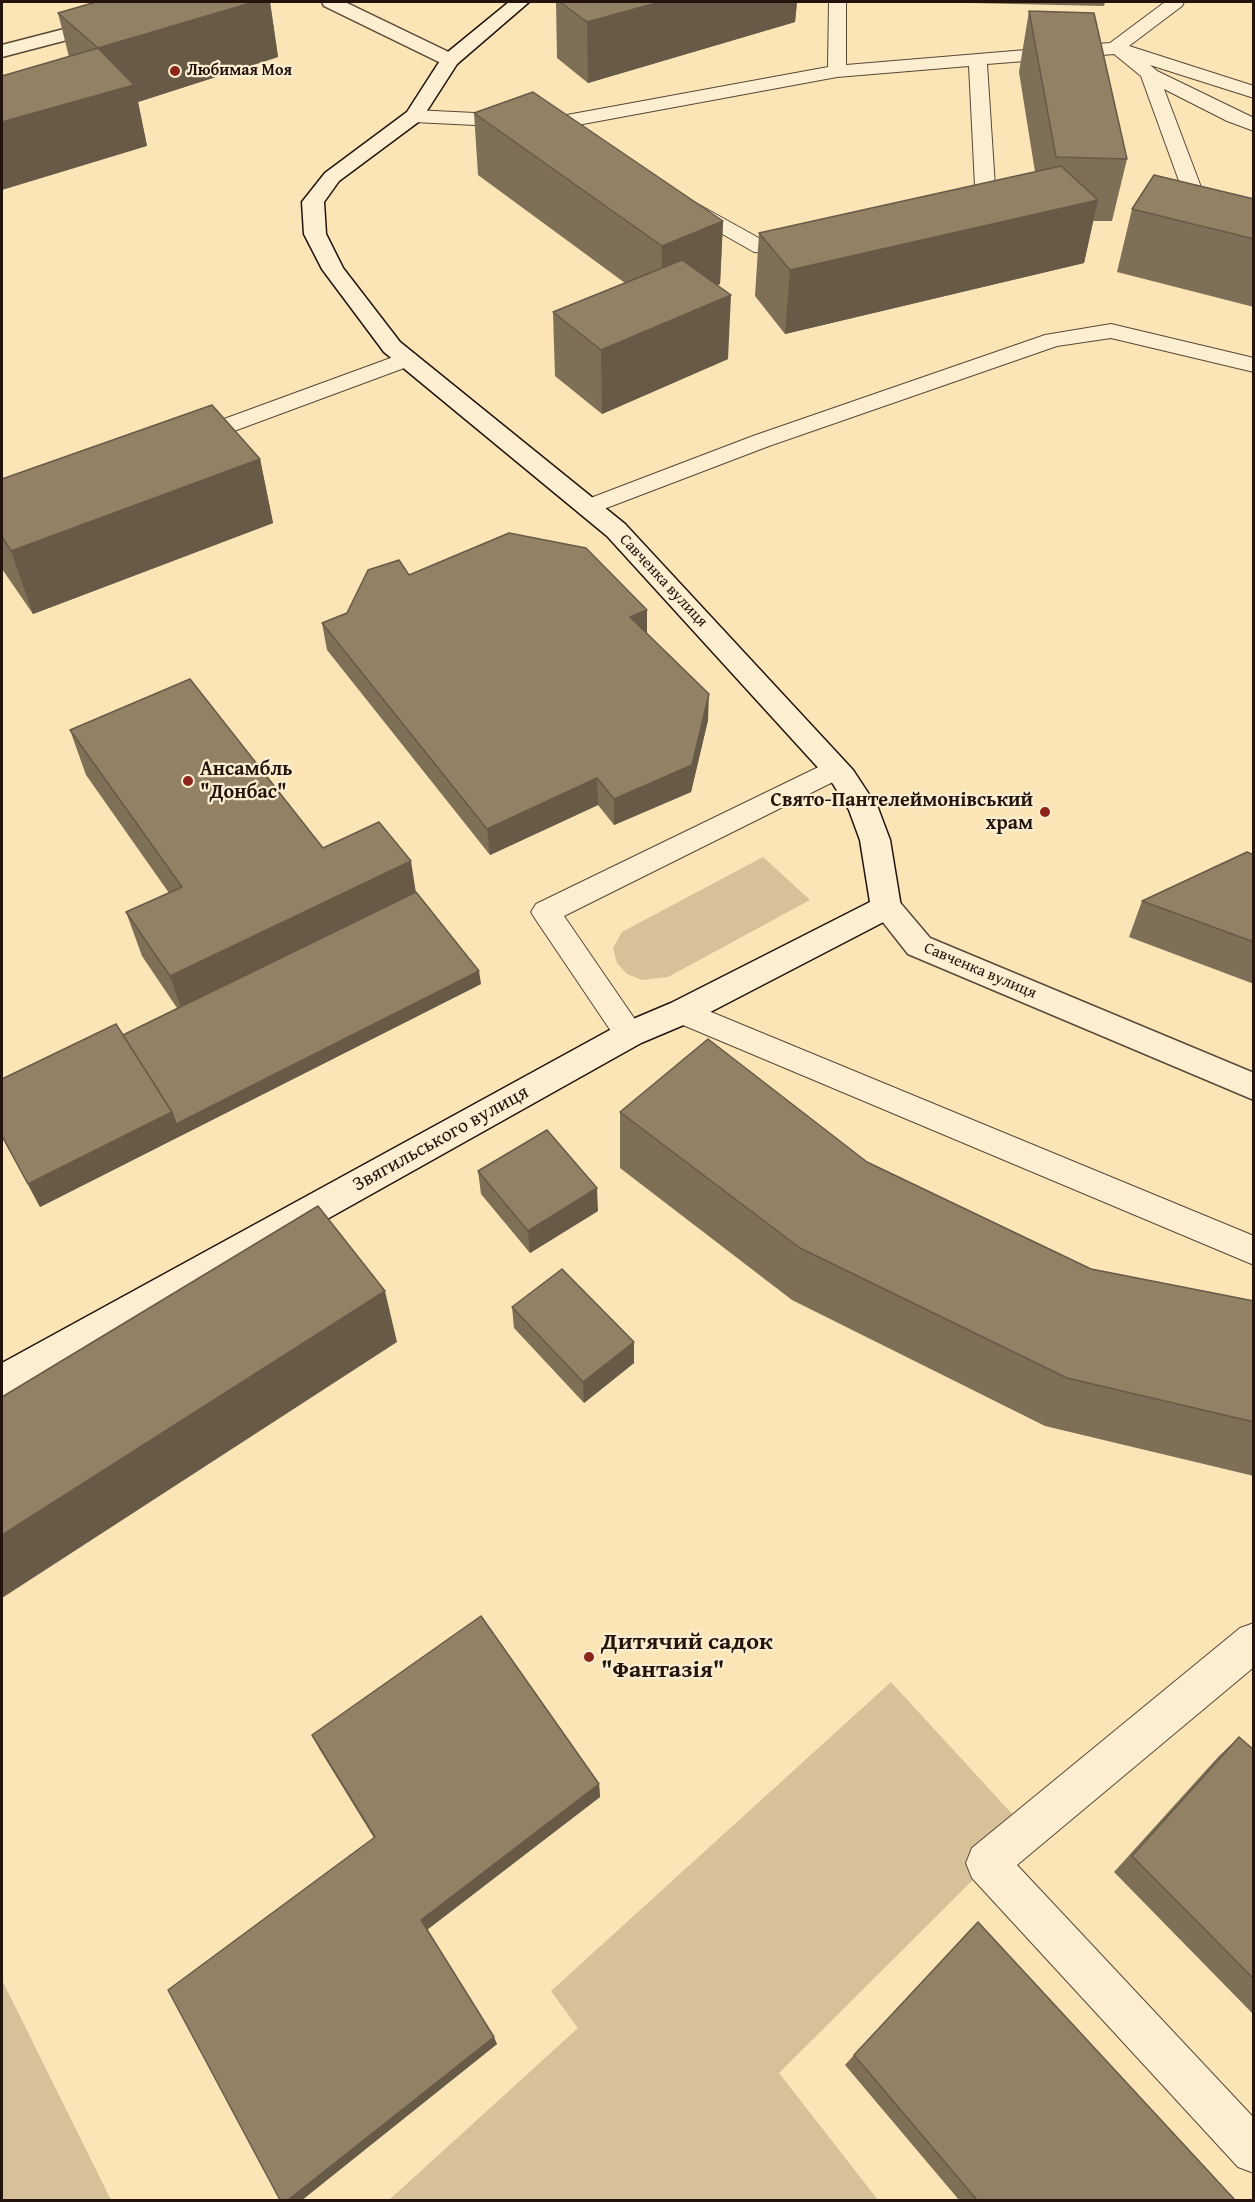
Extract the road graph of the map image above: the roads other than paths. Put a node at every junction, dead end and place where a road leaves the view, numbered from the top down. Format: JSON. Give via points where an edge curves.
{"nodes":[{"id":1,"x":172,"y":2,"type":"edge"},
{"id":2,"x":331,"y":2,"type":"edge"},
{"id":3,"x":520,"y":2,"type":"edge"},
{"id":4,"x":837,"y":2,"type":"edge"},
{"id":5,"x":1176,"y":2,"type":"edge"},
{"id":6,"x":1115,"y":48,"type":"junction"},
{"id":7,"x":2,"y":51,"type":"edge"},
{"id":8,"x":978,"y":59,"type":"junction"},
{"id":9,"x":450,"y":60,"type":"junction"},
{"id":10,"x":837,"y":71,"type":"junction"},
{"id":11,"x":1149,"y":73,"type":"junction"},
{"id":12,"x":1254,"y":92,"type":"edge"},
{"id":13,"x":414,"y":116,"type":"junction"},
{"id":14,"x":556,"y":123,"type":"junction"},
{"id":15,"x":1254,"y":125,"type":"edge"},
{"id":16,"x":576,"y":136,"type":"edge"},
{"id":17,"x":675,"y":198,"type":"edge"},
{"id":18,"x":945,"y":221,"type":"edge"},
{"id":19,"x":1254,"y":234,"type":"edge"},
{"id":20,"x":820,"y":251,"type":"edge"},
{"id":21,"x":407,"y":359,"type":"junction"},
{"id":22,"x":1254,"y":365,"type":"edge"},
{"id":23,"x":170,"y":446,"type":"edge"},
{"id":24,"x":588,"y":507,"type":"junction"},
{"id":25,"x":835,"y":769,"type":"junction"},
{"id":26,"x":886,"y":907,"type":"junction"},
{"id":27,"x":682,"y":1012,"type":"junction"},
{"id":28,"x":630,"y":1034,"type":"junction"},
{"id":29,"x":1254,"y":1087,"type":"edge"},
{"id":30,"x":1254,"y":1251,"type":"edge"},
{"id":31,"x":2,"y":1382,"type":"edge"},
{"id":32,"x":1254,"y":1642,"type":"edge"},
{"id":33,"x":1254,"y":2151,"type":"edge"}],
"edges":[{"from":1,"to":7,"type":"street"},
{"from":2,"to":9,"type":"street"},
{"from":3,"to":9,"type":"street","name":"Савченка вулиця"},
{"from":4,"to":10,"type":"lane"},
{"from":5,"to":6,"type":"lane"},
{"from":6,"to":8,"type":"lane"},
{"from":6,"to":11,"type":"lane"},
{"from":6,"to":12,"type":"lane"},
{"from":8,"to":10,"type":"lane"},
{"from":8,"to":18,"type":"lane","via":[[985,187],[955,218]]},
{"from":9,"to":13,"type":"street","name":"Савченка вулиця"},
{"from":10,"to":14,"type":"lane"},
{"from":11,"to":15,"type":"lane"},
{"from":11,"to":19,"type":"lane","via":[[1197,203],[1209,220]]},
{"from":13,"to":14,"type":"lane"},
{"from":13,"to":21,"type":"street","name":"Савченка вулиця","via":[[332,177],[313,202],[315,234],[333,269],[392,347]]},
{"from":14,"to":16,"type":"lane"},
{"from":17,"to":20,"type":"lane","via":[[761,248]]},
{"from":21,"to":23,"type":"lane"},
{"from":21,"to":24,"type":"street","name":"Савченка вулиця"},
{"from":22,"to":24,"type":"lane","via":[[1111,331],[1053,340],[761,441]]},
{"from":24,"to":25,"type":"street","name":"Савченка вулиця","via":[[616,530]]},
{"from":25,"to":26,"type":"street","name":"Савченка вулиця","via":[[863,808],[875,840]]},
{"from":25,"to":28,"type":"lane","via":[[546,912]]},
{"from":26,"to":27,"type":"street","name":"Звягильського вулиця"},
{"from":26,"to":29,"type":"street","name":"Савченка вулиця","via":[[919,946]]},
{"from":27,"to":28,"type":"street","name":"Звягильського вулиця"},
{"from":27,"to":30,"type":"lane"},
{"from":28,"to":31,"type":"street","name":"Звягильського вулиця"},
{"from":32,"to":33,"type":"lane","via":[[987,1863]]}]}
